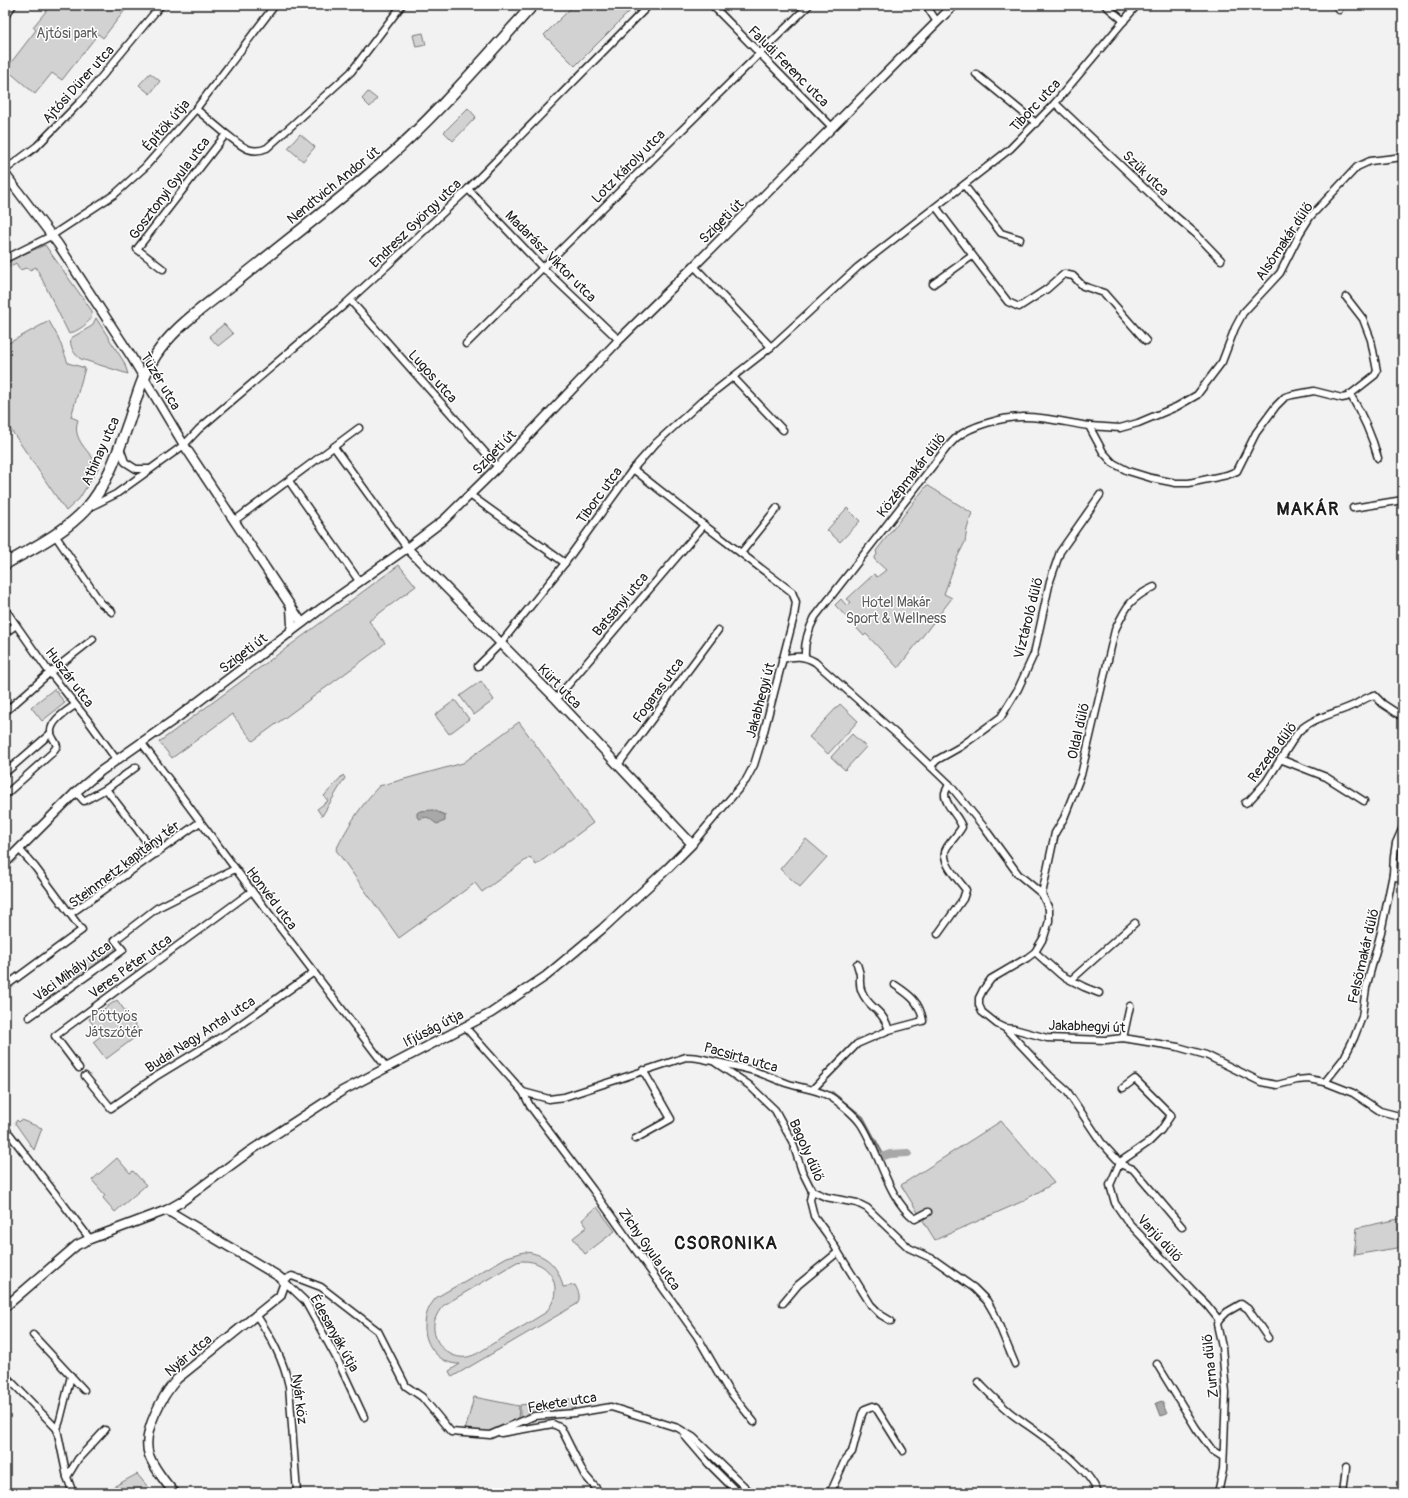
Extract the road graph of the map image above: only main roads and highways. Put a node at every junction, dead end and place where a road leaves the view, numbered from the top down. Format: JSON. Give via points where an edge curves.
{"nodes":[{"id":1,"x":533,"y":5,"type":"edge"},
{"id":2,"x":144,"y":378,"type":"joint"},
{"id":3,"x":7,"y":559,"type":"edge"}],
"edges":[{"from":1,"to":2,"type":"main road","name":"Nendtvich Andor út","via":[[431,117],[381,164],[206,305],[173,335],[150,363]]},
{"from":2,"to":3,"type":"main road","name":"Athinay utca","via":[[104,482],[86,508],[55,535]]}]}
